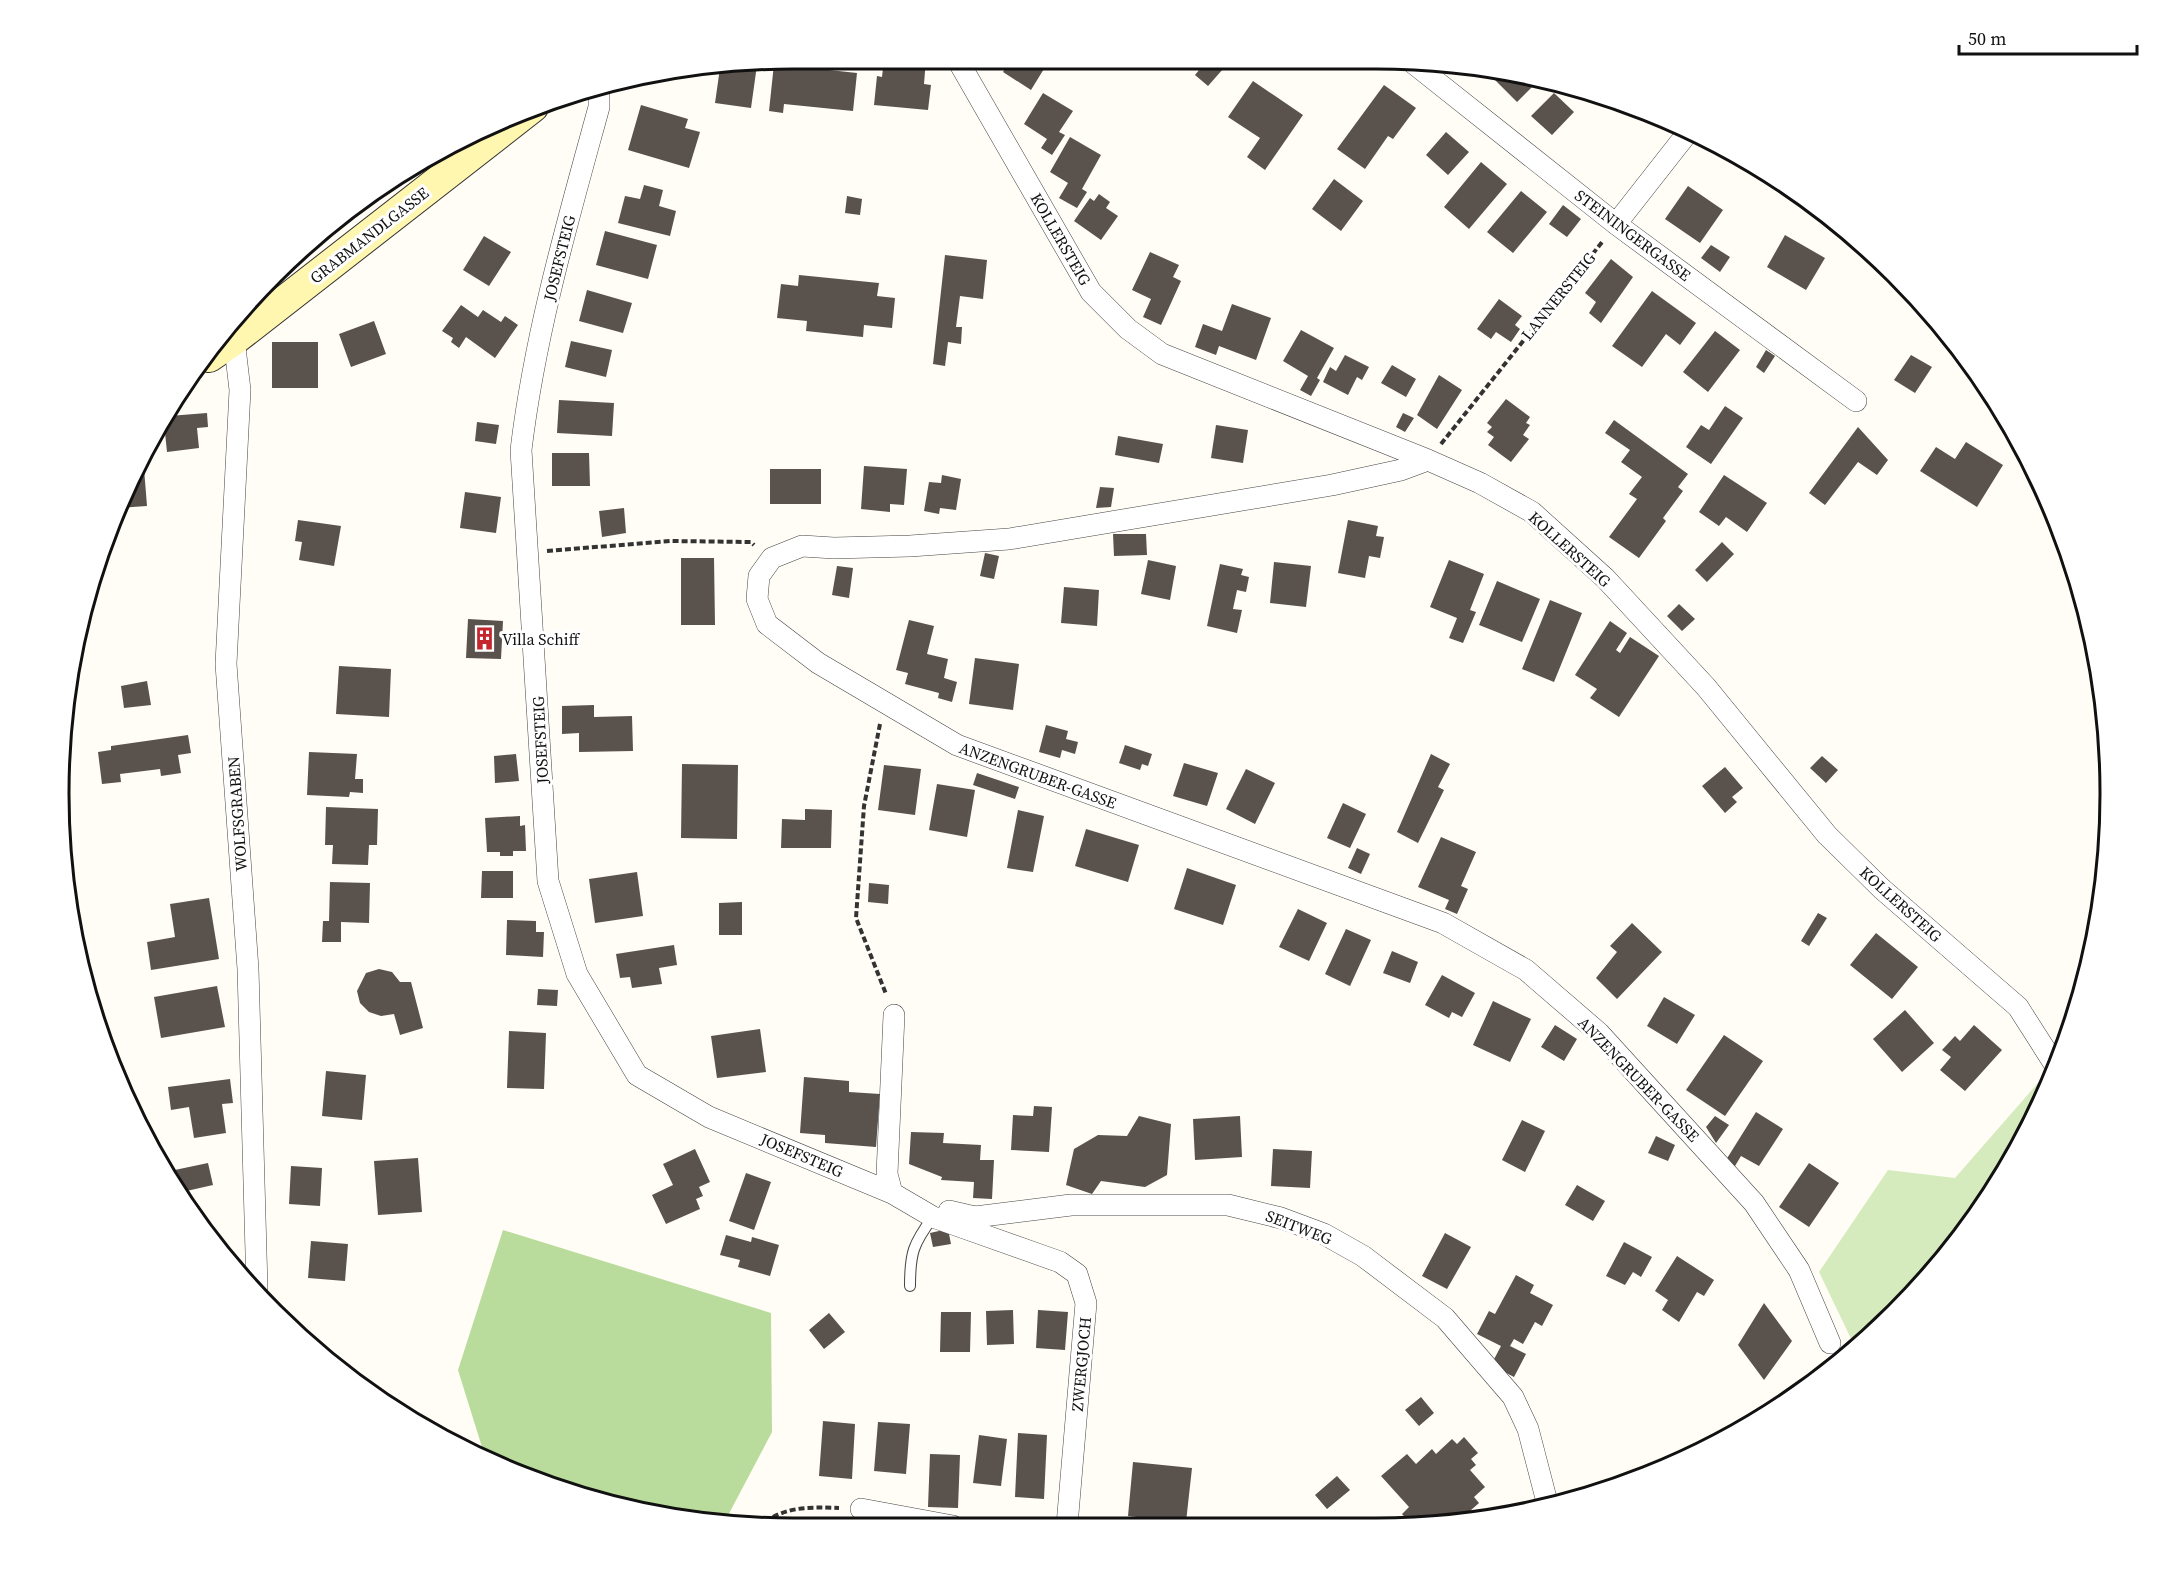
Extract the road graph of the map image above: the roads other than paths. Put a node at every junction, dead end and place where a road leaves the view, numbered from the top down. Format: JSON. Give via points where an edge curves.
{"nodes":[{"id":1,"x":963,"y":69,"type":"edge"},
{"id":2,"x":1423,"y":71,"type":"edge"},
{"id":3,"x":598,"y":96,"type":"edge"},
{"id":4,"x":501,"y":131,"type":"edge"},
{"id":5,"x":1684,"y":138,"type":"edge"},
{"id":6,"x":1616,"y":224,"type":"junction"},
{"id":7,"x":242,"y":324,"type":"edge"},
{"id":8,"x":233,"y":335,"type":"edge"},
{"id":9,"x":1856,"y":401,"type":"dead end"},
{"id":10,"x":1428,"y":460,"type":"junction"},
{"id":11,"x":894,"y":1015,"type":"road end"},
{"id":12,"x":2050,"y":1057,"type":"edge"},
{"id":13,"x":892,"y":1193,"type":"junction"},
{"id":14,"x":924,"y":1211,"type":"junction"},
{"id":15,"x":257,"y":1279,"type":"edge"},
{"id":16,"x":910,"y":1286,"type":"dead end"},
{"id":17,"x":1830,"y":1343,"type":"dead end"},
{"id":18,"x":1546,"y":1497,"type":"edge"},
{"id":19,"x":861,"y":1509,"type":"road end"},
{"id":20,"x":910,"y":1518,"type":"edge"},
{"id":21,"x":1068,"y":1518,"type":"edge"}],
"edges":[{"from":1,"to":10,"type":"street","name":"KOLLERSTEIG","via":[[1091,292],[1128,329],[1162,354]]},
{"from":2,"to":6,"type":"street","name":"STEININGERGASSE"},
{"from":3,"to":13,"type":"street","name":"JOSEFSTEIG","via":[[548,295],[521,450],[548,881],[577,974],[637,1075],[709,1117]]},
{"from":4,"to":7,"type":"street","name":"GRABMANDLGASSE"},
{"from":5,"to":6,"type":"street"},
{"from":6,"to":9,"type":"street","name":"STEININGERGASSE"},
{"from":8,"to":15,"type":"street","name":"WOLFSGRABEN","via":[[240,390],[226,664],[248,969]]},
{"from":10,"to":12,"type":"street","name":"KOLLERSTEIG","via":[[1532,512],[1605,578],[1706,687],[1827,835],[1882,889],[2018,1007]]},
{"from":10,"to":17,"type":"street","name":"ANZENGRUBER-GASSE","via":[[1401,470],[1332,484],[1009,539],[899,546],[802,546],[772,558],[759,576],[757,599],[767,624],[818,663],[957,745],[1443,924],[1526,970],[1599,1033],[1754,1203],[1799,1270]]},
{"from":11,"to":13,"type":"street","via":[[887,1174]]},
{"from":13,"to":14,"type":"street","name":"JOSEFSTEIG"},
{"from":14,"to":16,"type":"lane","via":[[910,1257]]},
{"from":14,"to":18,"type":"street","name":"SEITWEG","via":[[975,1217],[1071,1205],[1228,1205],[1324,1234],[1363,1257],[1445,1318],[1513,1397],[1528,1429]]},
{"from":14,"to":21,"type":"street","name":"ZWERGJOCH","via":[[1060,1262],[1077,1274],[1086,1302],[1085,1337]]},
{"from":19,"to":20,"type":"street"}]}
